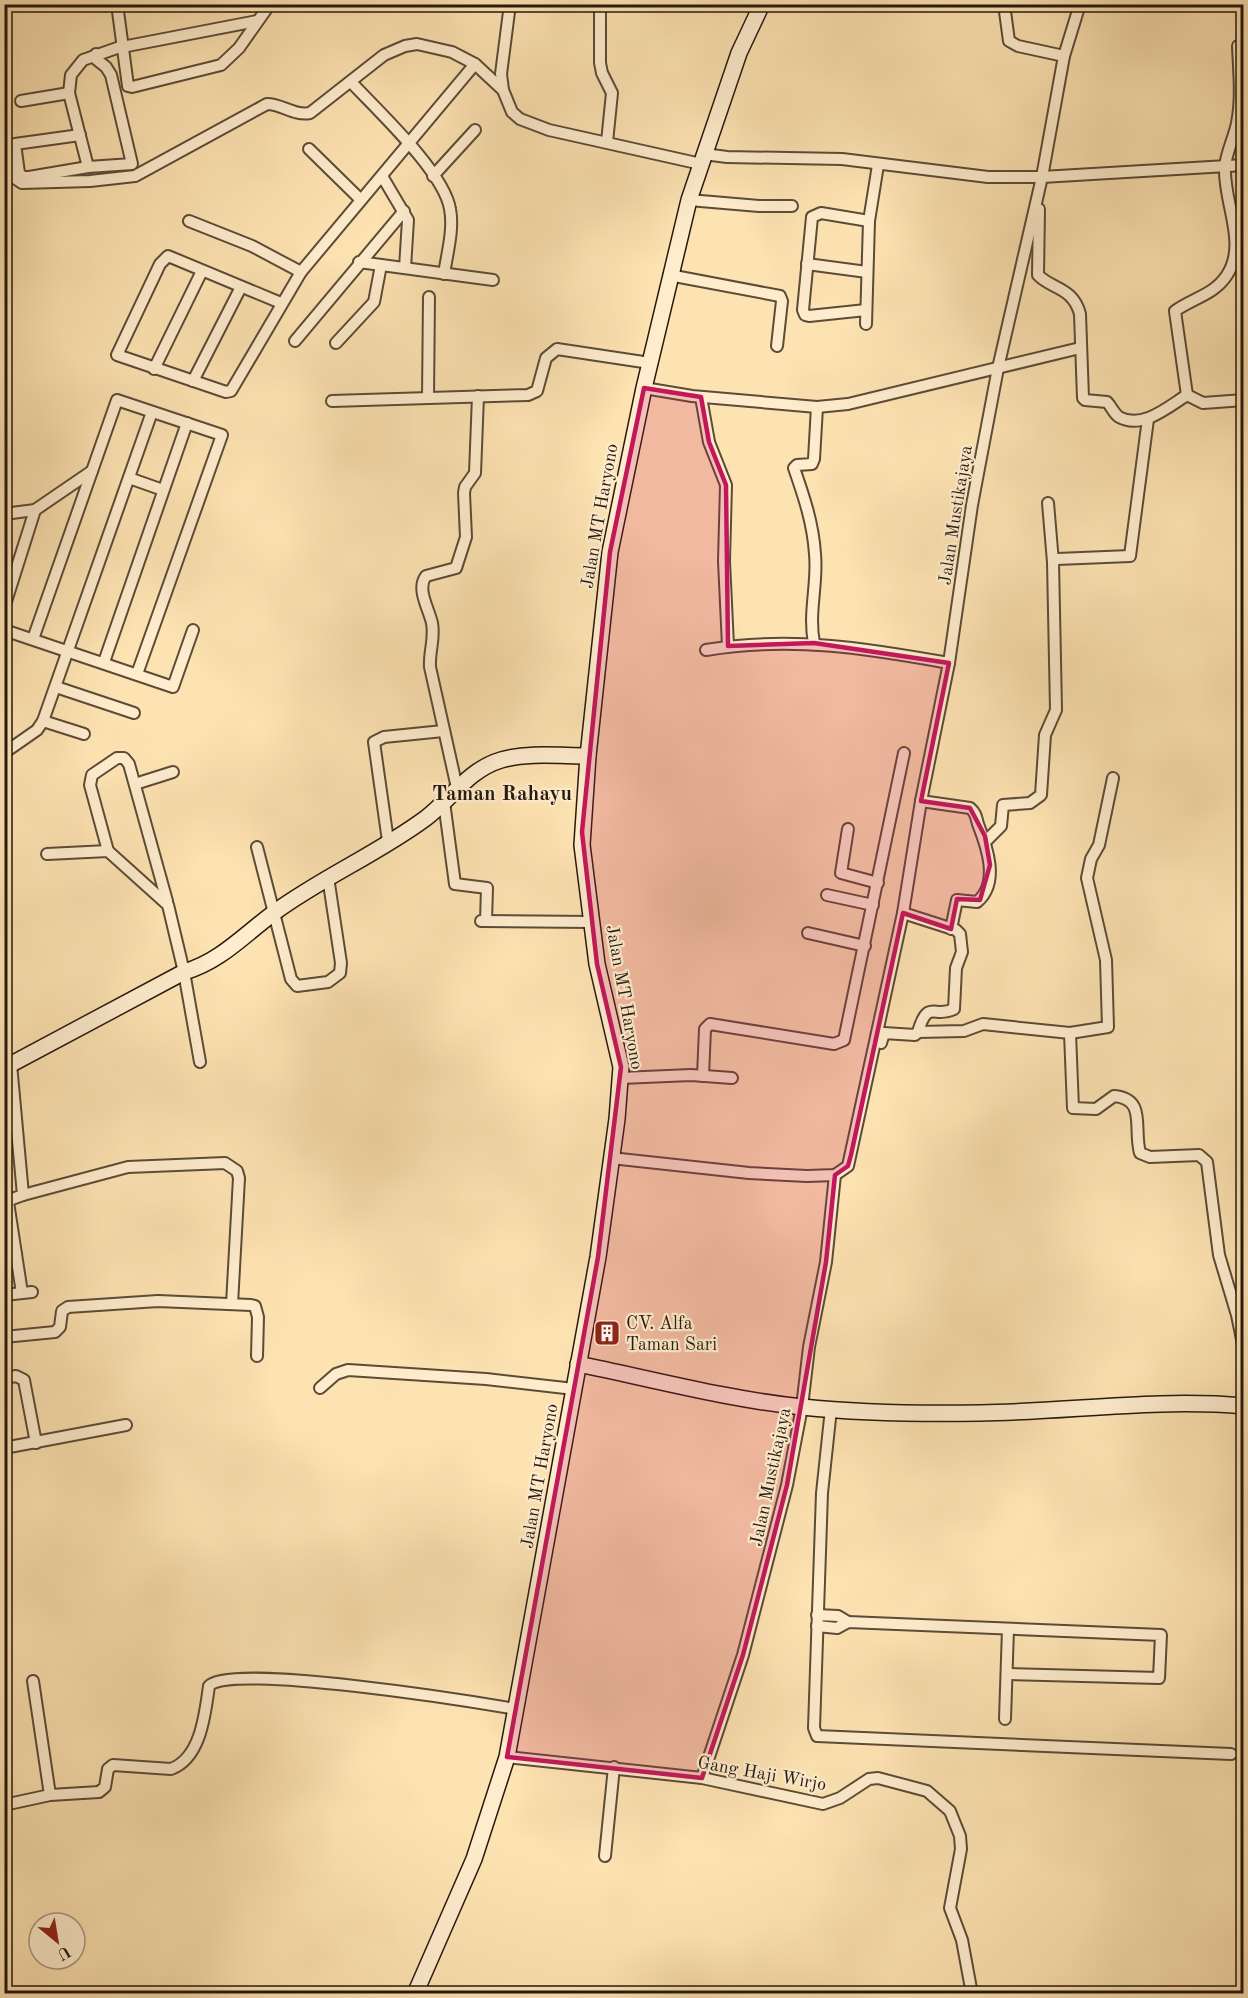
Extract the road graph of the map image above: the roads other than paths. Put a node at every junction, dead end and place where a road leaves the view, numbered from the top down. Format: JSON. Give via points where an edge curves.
{"nodes":[{"id":1,"x":117,"y":4,"type":"edge"},
{"id":2,"x":270,"y":4,"type":"edge"},
{"id":3,"x":510,"y":4,"type":"edge"},
{"id":4,"x":600,"y":4,"type":"edge"},
{"id":5,"x":762,"y":4,"type":"edge"},
{"id":6,"x":1004,"y":4,"type":"edge"},
{"id":7,"x":1080,"y":4,"type":"edge"},
{"id":8,"x":259,"y":13,"type":"edge"},
{"id":9,"x":1238,"y":46,"type":"dead end"},
{"id":10,"x":111,"y":50,"type":"junction"},
{"id":11,"x":1064,"y":56,"type":"junction"},
{"id":12,"x":475,"y":64,"type":"junction"},
{"id":13,"x":351,"y":82,"type":"junction"},
{"id":14,"x":503,"y":90,"type":"junction"},
{"id":15,"x":69,"y":93,"type":"junction"},
{"id":16,"x":21,"y":101,"type":"dead end"},
{"id":17,"x":475,"y":130,"type":"dead end"},
{"id":18,"x":80,"y":135,"type":"junction"},
{"id":19,"x":408,"y":142,"type":"junction"},
{"id":20,"x":607,"y":142,"type":"junction"},
{"id":21,"x":4,"y":144,"type":"edge"},
{"id":22,"x":309,"y":149,"type":"dead end"},
{"id":23,"x":702,"y":159,"type":"junction"},
{"id":24,"x":878,"y":165,"type":"junction"},
{"id":25,"x":1244,"y":165,"type":"edge"},
{"id":26,"x":88,"y":167,"type":"junction"},
{"id":27,"x":1225,"y":167,"type":"junction"},
{"id":28,"x":382,"y":176,"type":"junction"},
{"id":29,"x":433,"y":176,"type":"junction"},
{"id":30,"x":1042,"y":177,"type":"junction"},
{"id":31,"x":1038,"y":194,"type":"junction"},
{"id":32,"x":360,"y":199,"type":"junction"},
{"id":33,"x":688,"y":200,"type":"junction"},
{"id":34,"x":792,"y":206,"type":"dead end"},
{"id":35,"x":404,"y":211,"type":"junction"},
{"id":36,"x":189,"y":221,"type":"dead end"},
{"id":37,"x":869,"y":221,"type":"junction"},
{"id":38,"x":359,"y":262,"type":"junction"},
{"id":39,"x":807,"y":264,"type":"junction"},
{"id":40,"x":381,"y":266,"type":"junction"},
{"id":41,"x":405,"y":268,"type":"junction"},
{"id":42,"x":201,"y":271,"type":"junction"},
{"id":43,"x":301,"y":272,"type":"junction"},
{"id":44,"x":867,"y":272,"type":"junction"},
{"id":45,"x":444,"y":274,"type":"junction"},
{"id":46,"x":669,"y":275,"type":"junction"},
{"id":47,"x":493,"y":280,"type":"dead end"},
{"id":48,"x":242,"y":287,"type":"junction"},
{"id":49,"x":429,"y":297,"type":"dead end"},
{"id":50,"x":281,"y":303,"type":"junction"},
{"id":51,"x":866,"y":310,"type":"junction"},
{"id":52,"x":866,"y":324,"type":"dead end"},
{"id":53,"x":295,"y":341,"type":"dead end"},
{"id":54,"x":336,"y":343,"type":"dead end"},
{"id":55,"x":777,"y":346,"type":"dead end"},
{"id":56,"x":1080,"y":348,"type":"junction"},
{"id":57,"x":650,"y":363,"type":"junction"},
{"id":58,"x":998,"y":368,"type":"junction"},
{"id":59,"x":154,"y":369,"type":"junction"},
{"id":60,"x":193,"y":381,"type":"junction"},
{"id":61,"x":644,"y":388,"type":"junction"},
{"id":62,"x":1187,"y":395,"type":"junction"},
{"id":63,"x":478,"y":396,"type":"junction"},
{"id":64,"x":701,"y":397,"type":"junction"},
{"id":65,"x":428,"y":398,"type":"junction"},
{"id":66,"x":1244,"y":400,"type":"edge"},
{"id":67,"x":332,"y":401,"type":"dead end"},
{"id":68,"x":817,"y":407,"type":"junction"},
{"id":69,"x":152,"y":412,"type":"junction"},
{"id":70,"x":1148,"y":419,"type":"junction"},
{"id":71,"x":187,"y":423,"type":"junction"},
{"id":72,"x":92,"y":471,"type":"junction"},
{"id":73,"x":129,"y":478,"type":"junction"},
{"id":74,"x":163,"y":490,"type":"junction"},
{"id":75,"x":1048,"y":503,"type":"dead end"},
{"id":76,"x":35,"y":510,"type":"junction"},
{"id":77,"x":4,"y":514,"type":"edge"},
{"id":78,"x":1053,"y":562,"type":"junction"},
{"id":79,"x":4,"y":608,"type":"edge"},
{"id":80,"x":4,"y":630,"type":"edge"},
{"id":81,"x":193,"y":630,"type":"dead end"},
{"id":82,"x":33,"y":639,"type":"junction"},
{"id":83,"x":814,"y":643,"type":"junction"},
{"id":84,"x":728,"y":646,"type":"junction"},
{"id":85,"x":706,"y":650,"type":"dead end"},
{"id":86,"x":69,"y":652,"type":"junction"},
{"id":87,"x":104,"y":662,"type":"junction"},
{"id":88,"x":949,"y":663,"type":"junction"},
{"id":89,"x":137,"y":674,"type":"junction"},
{"id":90,"x":56,"y":687,"type":"junction"},
{"id":91,"x":134,"y":713,"type":"dead end"},
{"id":92,"x":43,"y":722,"type":"junction"},
{"id":93,"x":443,"y":731,"type":"junction"},
{"id":94,"x":84,"y":734,"type":"dead end"},
{"id":95,"x":4,"y":753,"type":"edge"},
{"id":96,"x":904,"y":753,"type":"dead end"},
{"id":97,"x":588,"y":756,"type":"junction"},
{"id":98,"x":173,"y":772,"type":"dead end"},
{"id":99,"x":1113,"y":778,"type":"dead end"},
{"id":100,"x":135,"y":784,"type":"junction"},
{"id":101,"x":457,"y":788,"type":"junction"},
{"id":102,"x":921,"y":801,"type":"junction"},
{"id":103,"x":444,"y":802,"type":"junction"},
{"id":104,"x":848,"y":829,"type":"dead end"},
{"id":105,"x":388,"y":841,"type":"junction"},
{"id":106,"x":986,"y":841,"type":"junction"},
{"id":107,"x":257,"y":847,"type":"dead end"},
{"id":108,"x":108,"y":851,"type":"junction"},
{"id":109,"x":47,"y":854,"type":"dead end"},
{"id":110,"x":328,"y":877,"type":"junction"},
{"id":111,"x":878,"y":883,"type":"junction"},
{"id":112,"x":827,"y":895,"type":"dead end"},
{"id":113,"x":168,"y":904,"type":"junction"},
{"id":114,"x":873,"y":905,"type":"junction"},
{"id":115,"x":274,"y":913,"type":"junction"},
{"id":116,"x":903,"y":913,"type":"junction"},
{"id":117,"x":592,"y":922,"type":"junction"},
{"id":118,"x":951,"y":929,"type":"junction"},
{"id":119,"x":808,"y":933,"type":"dead end"},
{"id":120,"x":865,"y":946,"type":"junction"},
{"id":121,"x":184,"y":972,"type":"junction"},
{"id":122,"x":918,"y":1032,"type":"junction"},
{"id":123,"x":1070,"y":1033,"type":"junction"},
{"id":124,"x":200,"y":1062,"type":"dead end"},
{"id":125,"x":8,"y":1066,"type":"edge"},
{"id":126,"x":703,"y":1076,"type":"junction"},
{"id":127,"x":621,"y":1078,"type":"junction"},
{"id":128,"x":732,"y":1078,"type":"dead end"},
{"id":129,"x":611,"y":1158,"type":"junction"},
{"id":130,"x":839,"y":1173,"type":"junction"},
{"id":131,"x":23,"y":1195,"type":"junction"},
{"id":132,"x":6,"y":1202,"type":"edge"},
{"id":133,"x":10,"y":1255,"type":"edge"},
{"id":134,"x":4,"y":1295,"type":"edge"},
{"id":135,"x":232,"y":1304,"type":"junction"},
{"id":136,"x":4,"y":1337,"type":"edge"},
{"id":137,"x":1244,"y":1349,"type":"edge"},
{"id":138,"x":257,"y":1356,"type":"dead end"},
{"id":139,"x":578,"y":1364,"type":"junction"},
{"id":140,"x":4,"y":1378,"type":"edge"},
{"id":141,"x":320,"y":1388,"type":"dead end"},
{"id":142,"x":574,"y":1389,"type":"junction"},
{"id":143,"x":1244,"y":1406,"type":"edge"},
{"id":144,"x":802,"y":1407,"type":"junction"},
{"id":145,"x":831,"y":1409,"type":"junction"},
{"id":146,"x":126,"y":1425,"type":"dead end"},
{"id":147,"x":36,"y":1443,"type":"junction"},
{"id":148,"x":4,"y":1448,"type":"edge"},
{"id":149,"x":817,"y":1620,"type":"junction"},
{"id":150,"x":1008,"y":1629,"type":"junction"},
{"id":151,"x":1007,"y":1674,"type":"junction"},
{"id":152,"x":33,"y":1681,"type":"dead end"},
{"id":153,"x":516,"y":1709,"type":"junction"},
{"id":154,"x":1005,"y":1719,"type":"dead end"},
{"id":155,"x":1231,"y":1754,"type":"dead end"},
{"id":156,"x":507,"y":1757,"type":"junction"},
{"id":157,"x":614,"y":1767,"type":"junction"},
{"id":158,"x":702,"y":1778,"type":"junction"},
{"id":159,"x":50,"y":1795,"type":"junction"},
{"id":160,"x":4,"y":1805,"type":"edge"},
{"id":161,"x":605,"y":1856,"type":"dead end"},
{"id":162,"x":415,"y":1994,"type":"edge"},
{"id":163,"x":972,"y":1994,"type":"edge"}],
"edges":[{"from":1,"to":10,"type":"street"},
{"from":2,"to":8,"type":"street"},
{"from":3,"to":14,"type":"street","via":[[501,74]]},
{"from":4,"to":20,"type":"street","via":[[600,63],[612,93]]},
{"from":5,"to":23,"type":"main road","name":"Jalan MT Haryono","via":[[739,53]]},
{"from":6,"to":11,"type":"street","via":[[1009,41]]},
{"from":7,"to":11,"type":"street","name":"Jalan Mustikajaya"},
{"from":8,"to":10,"type":"street"},
{"from":8,"to":10,"type":"street","via":[[239,48],[221,64],[144,85],[128,86],[124,69]]},
{"from":9,"to":27,"type":"street","via":[[1237,124]]},
{"from":10,"to":15,"type":"street","via":[[76,66]]},
{"from":10,"to":26,"type":"street","via":[[96,59],[111,75],[132,164]]},
{"from":11,"to":30,"type":"street","name":"Jalan Mustikajaya"},
{"from":12,"to":13,"type":"street","via":[[452,52],[417,44],[384,55]]},
{"from":12,"to":14,"type":"street"},
{"from":12,"to":19,"type":"street"},
{"from":13,"to":19,"type":"street"},
{"from":13,"to":21,"type":"street","via":[[310,113],[267,104],[135,176],[22,183],[16,179]]},
{"from":14,"to":20,"type":"street","via":[[512,112],[520,119],[549,130]]},
{"from":15,"to":16,"type":"street"},
{"from":15,"to":18,"type":"street"},
{"from":17,"to":29,"type":"street"},
{"from":18,"to":26,"type":"street"},
{"from":18,"to":26,"type":"street","via":[[15,144],[19,173],[29,177]]},
{"from":19,"to":28,"type":"street"},
{"from":19,"to":29,"type":"street"},
{"from":20,"to":23,"type":"street"},
{"from":22,"to":32,"type":"street"},
{"from":23,"to":24,"type":"street","via":[[842,159]]},
{"from":23,"to":33,"type":"main road","name":"Jalan MT Haryono"},
{"from":24,"to":30,"type":"street","via":[[988,177]]},
{"from":24,"to":37,"type":"street"},
{"from":25,"to":27,"type":"street"},
{"from":27,"to":30,"type":"street"},
{"from":27,"to":62,"type":"street","via":[[1235,238],[1232,264],[1212,291],[1175,311]]},
{"from":28,"to":32,"type":"street"},
{"from":28,"to":35,"type":"street"},
{"from":29,"to":45,"type":"street","via":[[450,209]]},
{"from":30,"to":31,"type":"street","name":"Jalan Mustikajaya"},
{"from":31,"to":56,"type":"street","via":[[1038,275],[1056,285],[1078,307]]},
{"from":31,"to":58,"type":"street","name":"Jalan Mustikajaya"},
{"from":32,"to":43,"type":"street"},
{"from":33,"to":34,"type":"street"},
{"from":33,"to":46,"type":"main road","name":"Jalan MT Haryono"},
{"from":35,"to":38,"type":"street"},
{"from":35,"to":41,"type":"street","via":[[408,220]]},
{"from":36,"to":43,"type":"street","via":[[252,246]]},
{"from":37,"to":39,"type":"street","via":[[814,214]]},
{"from":37,"to":44,"type":"street"},
{"from":38,"to":40,"type":"street"},
{"from":38,"to":53,"type":"street"},
{"from":39,"to":44,"type":"street"},
{"from":39,"to":51,"type":"street","via":[[805,315]]},
{"from":40,"to":41,"type":"street"},
{"from":40,"to":54,"type":"street","via":[[374,302]]},
{"from":41,"to":45,"type":"street"},
{"from":42,"to":48,"type":"street"},
{"from":42,"to":59,"type":"street"},
{"from":42,"to":59,"type":"street","via":[[168,256],[160,264],[117,354]]},
{"from":43,"to":50,"type":"street"},
{"from":44,"to":51,"type":"street"},
{"from":45,"to":47,"type":"street"},
{"from":46,"to":55,"type":"street","via":[[780,296]]},
{"from":46,"to":57,"type":"main road","name":"Jalan MT Haryono"},
{"from":48,"to":50,"type":"street"},
{"from":48,"to":60,"type":"street"},
{"from":49,"to":65,"type":"street"},
{"from":50,"to":60,"type":"street","via":[[231,391]]},
{"from":51,"to":52,"type":"street"},
{"from":56,"to":58,"type":"street"},
{"from":56,"to":70,"type":"street","via":[[1085,400],[1107,402],[1124,419]]},
{"from":57,"to":61,"type":"main road","name":"Jalan MT Haryono"},
{"from":57,"to":63,"type":"street","via":[[557,349],[546,358],[541,382],[534,393]]},
{"from":58,"to":68,"type":"street","via":[[848,404]]},
{"from":58,"to":88,"type":"street","name":"Jalan Mustikajaya","via":[[972,505]]},
{"from":59,"to":60,"type":"street"},
{"from":61,"to":64,"type":"street"},
{"from":61,"to":97,"type":"main road","name":"Jalan MT Haryono","via":[[610,552]]},
{"from":62,"to":66,"type":"street","via":[[1203,403]]},
{"from":62,"to":70,"type":"street"},
{"from":63,"to":65,"type":"street"},
{"from":63,"to":93,"type":"street","via":[[475,473],[464,493],[464,548],[456,568],[426,576],[422,585],[434,636],[429,651],[430,667]]},
{"from":64,"to":68,"type":"street"},
{"from":64,"to":84,"type":"street","via":[[709,442],[726,485]]},
{"from":65,"to":67,"type":"street"},
{"from":68,"to":83,"type":"street","via":[[814,459],[812,464],[794,468],[812,523],[816,554],[811,598]]},
{"from":69,"to":71,"type":"street"},
{"from":69,"to":72,"type":"street","via":[[117,400]]},
{"from":69,"to":73,"type":"street"},
{"from":70,"to":78,"type":"street","via":[[1131,556]]},
{"from":71,"to":74,"type":"street"},
{"from":71,"to":89,"type":"street","via":[[222,435]]},
{"from":72,"to":76,"type":"street"},
{"from":72,"to":82,"type":"street"},
{"from":73,"to":74,"type":"street"},
{"from":73,"to":86,"type":"street"},
{"from":74,"to":87,"type":"street"},
{"from":75,"to":78,"type":"street"},
{"from":76,"to":77,"type":"street"},
{"from":76,"to":79,"type":"street"},
{"from":78,"to":106,"type":"street","via":[[1056,710],[1045,735],[1041,795],[1030,803],[1003,805],[1001,826]]},
{"from":80,"to":82,"type":"street"},
{"from":81,"to":89,"type":"street","via":[[173,687]]},
{"from":82,"to":86,"type":"street"},
{"from":83,"to":84,"type":"street"},
{"from":83,"to":88,"type":"street"},
{"from":84,"to":85,"type":"street"},
{"from":86,"to":87,"type":"street"},
{"from":86,"to":90,"type":"street"},
{"from":87,"to":89,"type":"street"},
{"from":88,"to":102,"type":"street","name":"Jalan Mustikajaya"},
{"from":90,"to":91,"type":"street"},
{"from":90,"to":92,"type":"street"},
{"from":92,"to":94,"type":"street"},
{"from":92,"to":95,"type":"street"},
{"from":93,"to":101,"type":"street"},
{"from":93,"to":105,"type":"street","via":[[384,736],[374,742]]},
{"from":96,"to":111,"type":"street"},
{"from":97,"to":101,"type":"main road","via":[[513,757],[488,766]]},
{"from":97,"to":117,"type":"main road","name":"Jalan MT Haryono","via":[[582,845]]},
{"from":98,"to":100,"type":"street"},
{"from":99,"to":123,"type":"street","via":[[1099,845],[1087,878],[1102,939],[1108,1025]]},
{"from":100,"to":108,"type":"street","via":[[124,758],[117,758],[92,775],[90,785]]},
{"from":100,"to":113,"type":"street"},
{"from":101,"to":103,"type":"main road"},
{"from":102,"to":106,"type":"street","via":[[970,808],[976,813]]},
{"from":102,"to":116,"type":"street","name":"Jalan Mustikajaya"},
{"from":103,"to":105,"type":"main road"},
{"from":103,"to":117,"type":"street","via":[[455,884],[487,888],[483,921]]},
{"from":104,"to":111,"type":"street","via":[[841,873]]},
{"from":105,"to":110,"type":"main road"},
{"from":106,"to":118,"type":"street","via":[[990,865],[983,896],[977,902],[957,900]]},
{"from":107,"to":115,"type":"street"},
{"from":108,"to":109,"type":"street"},
{"from":108,"to":113,"type":"street"},
{"from":110,"to":115,"type":"main road"},
{"from":110,"to":115,"type":"street","via":[[341,963],[334,980],[302,987],[294,983]]},
{"from":111,"to":114,"type":"street"},
{"from":112,"to":114,"type":"street"},
{"from":113,"to":121,"type":"street"},
{"from":114,"to":120,"type":"street"},
{"from":115,"to":121,"type":"main road","via":[[218,957]]},
{"from":116,"to":118,"type":"street"},
{"from":116,"to":130,"type":"street","name":"Jalan Mustikajaya","via":[[851,1155]]},
{"from":117,"to":127,"type":"main road","name":"Jalan MT Haryono"},
{"from":118,"to":122,"type":"street","via":[[958,932],[962,943],[954,1009],[926,1012]]},
{"from":119,"to":120,"type":"street"},
{"from":120,"to":126,"type":"street","via":[[843,1042],[834,1044],[710,1024],[705,1029]]},
{"from":121,"to":124,"type":"street"},
{"from":121,"to":125,"type":"main road"},
{"from":122,"to":123,"type":"street","via":[[970,1031],[983,1024]]},
{"from":122,"to":130,"type":"street","via":[[884,1033],[855,1157],[852,1166]]},
{"from":123,"to":137,"type":"street","via":[[1073,1108],[1096,1109],[1114,1096],[1128,1099],[1135,1107],[1140,1153],[1150,1157],[1198,1155],[1207,1162],[1217,1247]]},
{"from":125,"to":131,"type":"street"},
{"from":126,"to":127,"type":"street"},
{"from":126,"to":128,"type":"street"},
{"from":127,"to":129,"type":"main road","name":"Jalan MT Haryono"},
{"from":129,"to":130,"type":"street","via":[[778,1176]]},
{"from":129,"to":139,"type":"main road","name":"Jalan MT Haryono"},
{"from":130,"to":144,"type":"street","name":"Jalan Mustikajaya"},
{"from":131,"to":132,"type":"street"},
{"from":131,"to":135,"type":"street","via":[[128,1167],[225,1163],[233,1166],[239,1178]]},
{"from":132,"to":133,"type":"street"},
{"from":133,"to":134,"type":"street","via":[[27,1293]]},
{"from":135,"to":136,"type":"street","via":[[158,1301],[68,1307],[62,1311],[60,1327],[55,1332]]},
{"from":135,"to":138,"type":"street","via":[[255,1306],[257,1310]]},
{"from":139,"to":142,"type":"main road","name":"Jalan MT Haryono"},
{"from":139,"to":144,"type":"main road"},
{"from":140,"to":147,"type":"street","via":[[16,1376],[24,1380]]},
{"from":141,"to":142,"type":"street","via":[[336,1374],[348,1370]]},
{"from":142,"to":153,"type":"main road","name":"Jalan MT Haryono"},
{"from":143,"to":145,"type":"main road","via":[[1141,1403],[979,1413]]},
{"from":144,"to":145,"type":"main road"},
{"from":144,"to":158,"type":"street","name":"Jalan Mustikajaya","via":[[776,1533],[736,1677]]},
{"from":145,"to":149,"type":"street","via":[[822,1493]]},
{"from":146,"to":147,"type":"street"},
{"from":147,"to":148,"type":"street"},
{"from":149,"to":150,"type":"street","via":[[837,1628],[848,1623]]},
{"from":149,"to":155,"type":"street","via":[[814,1728],[819,1737]]},
{"from":150,"to":151,"type":"street"},
{"from":150,"to":151,"type":"street","via":[[1161,1635],[1159,1678]]},
{"from":151,"to":154,"type":"street"},
{"from":152,"to":159,"type":"street"},
{"from":153,"to":156,"type":"main road","name":"Jalan MT Haryono"},
{"from":153,"to":159,"type":"street","via":[[278,1678],[225,1678],[209,1686],[202,1726],[184,1763],[171,1769],[113,1765],[108,1769],[103,1790]]},
{"from":156,"to":157,"type":"street","name":"Gang Haji Wirjo"},
{"from":156,"to":162,"type":"main road","name":"Jalan MT Haryono","via":[[471,1868]]},
{"from":157,"to":158,"type":"street","name":"Gang Haji Wirjo"},
{"from":157,"to":161,"type":"street"},
{"from":158,"to":163,"type":"street","name":"Gang Haji Wirjo","via":[[823,1804],[878,1778],[914,1786],[939,1799],[954,1817],[960,1836],[950,1908],[962,1940]]},
{"from":159,"to":160,"type":"street"}]}
